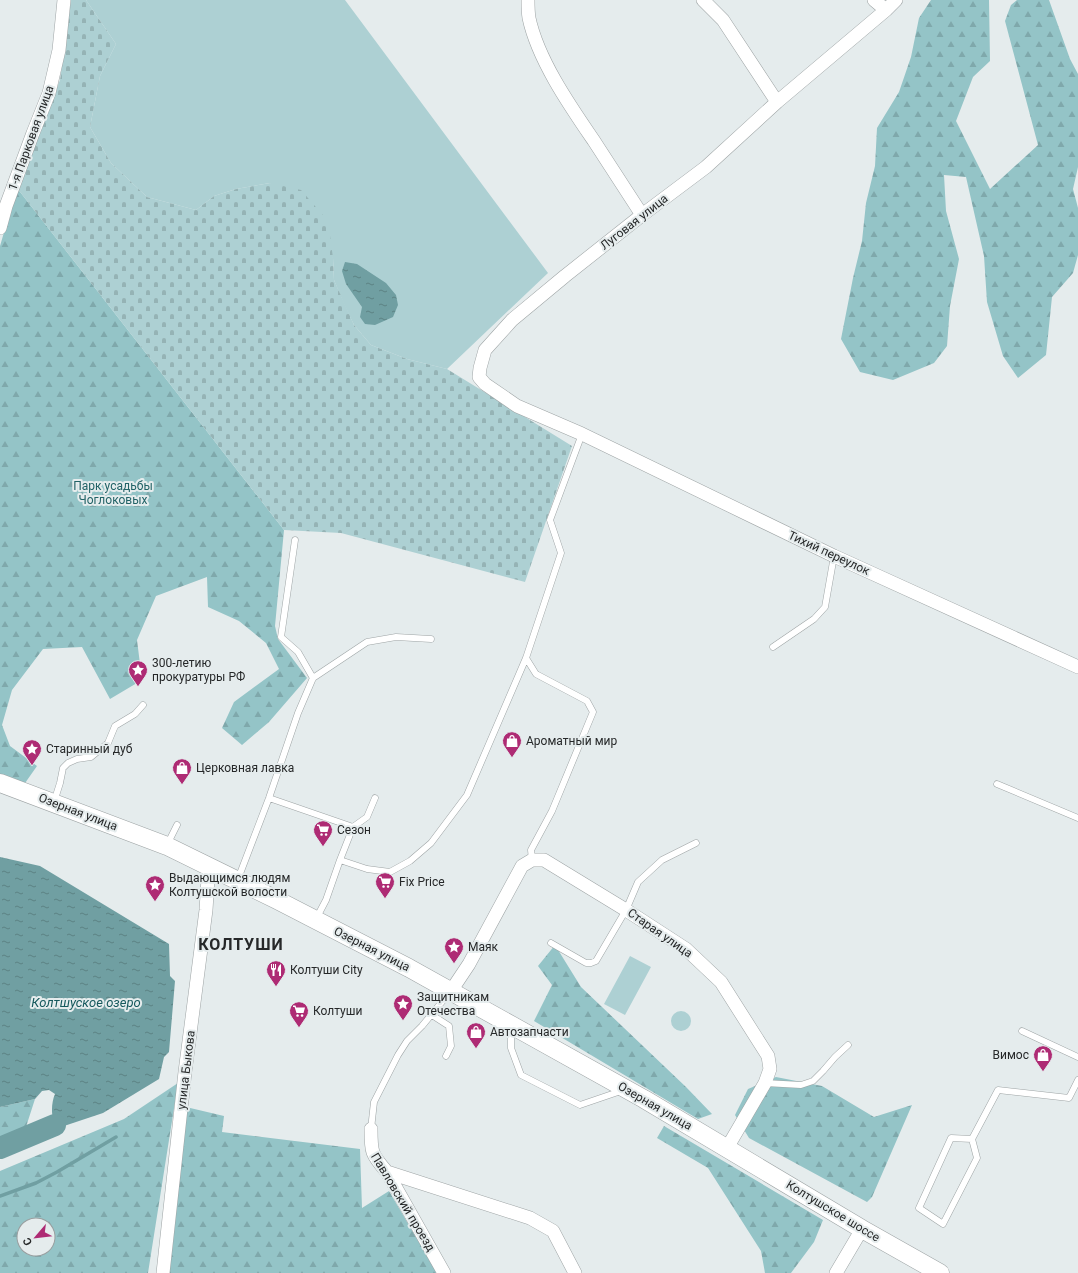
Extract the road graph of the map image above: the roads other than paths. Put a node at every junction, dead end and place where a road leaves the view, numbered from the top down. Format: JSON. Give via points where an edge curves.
{"nodes":[{"id":1,"x":64,"y":0,"type":"edge"},
{"id":2,"x":528,"y":0,"type":"edge"},
{"id":3,"x":703,"y":0,"type":"edge"},
{"id":4,"x":874,"y":0,"type":"edge"},
{"id":5,"x":896,"y":0,"type":"edge"},
{"id":6,"x":886,"y":10,"type":"junction"},
{"id":7,"x":777,"y":102,"type":"junction"},
{"id":8,"x":642,"y":215,"type":"junction"},
{"id":9,"x":0,"y":228,"type":"edge"},
{"id":10,"x":582,"y":434,"type":"junction"},
{"id":11,"x":294,"y":540,"type":"dead end"},
{"id":12,"x":834,"y":556,"type":"junction"},
{"id":13,"x":431,"y":639,"type":"dead end"},
{"id":14,"x":773,"y":647,"type":"dead end"},
{"id":15,"x":526,"y":658,"type":"junction"},
{"id":16,"x":1078,"y":666,"type":"edge"},
{"id":17,"x":313,"y":678,"type":"junction"},
{"id":18,"x":143,"y":705,"type":"dead end"},
{"id":19,"x":0,"y":783,"type":"edge"},
{"id":20,"x":997,"y":784,"type":"dead end"},
{"id":21,"x":269,"y":798,"type":"junction"},
{"id":22,"x":375,"y":798,"type":"dead end"},
{"id":23,"x":53,"y":803,"type":"junction"},
{"id":24,"x":1078,"y":818,"type":"edge"},
{"id":25,"x":177,"y":825,"type":"dead end"},
{"id":26,"x":353,"y":826,"type":"junction"},
{"id":27,"x":696,"y":843,"type":"dead end"},
{"id":28,"x":167,"y":846,"type":"junction"},
{"id":29,"x":340,"y":860,"type":"junction"},
{"id":30,"x":532,"y":860,"type":"junction"},
{"id":31,"x":212,"y":868,"type":"junction"},
{"id":32,"x":237,"y":880,"type":"junction"},
{"id":33,"x":626,"y":910,"type":"junction"},
{"id":34,"x":316,"y":920,"type":"junction"},
{"id":35,"x":551,"y":943,"type":"dead end"},
{"id":36,"x":451,"y":991,"type":"junction"},
{"id":37,"x":432,"y":1014,"type":"junction"},
{"id":38,"x":511,"y":1024,"type":"junction"},
{"id":39,"x":1022,"y":1031,"type":"dead end"},
{"id":40,"x":848,"y":1046,"type":"dead end"},
{"id":41,"x":446,"y":1056,"type":"dead end"},
{"id":42,"x":1078,"y":1057,"type":"edge"},
{"id":43,"x":1078,"y":1080,"type":"edge"},
{"id":44,"x":766,"y":1083,"type":"junction"},
{"id":45,"x":626,"y":1089,"type":"junction"},
{"id":46,"x":371,"y":1129,"type":"joint"},
{"id":47,"x":972,"y":1139,"type":"junction"},
{"id":48,"x":727,"y":1148,"type":"junction"},
{"id":49,"x":387,"y":1172,"type":"junction"},
{"id":50,"x":862,"y":1229,"type":"junction"},
{"id":51,"x":163,"y":1273,"type":"edge"},
{"id":52,"x":444,"y":1273,"type":"edge"},
{"id":53,"x":575,"y":1273,"type":"edge"},
{"id":54,"x":836,"y":1273,"type":"edge"},
{"id":55,"x":940,"y":1273,"type":"edge"}],
"edges":[{"from":1,"to":9,"type":"street","name":"1-я Парковая улица","via":[[59,50],[49,93]]},
{"from":2,"to":8,"type":"street","via":[[529,17],[536,43],[546,62],[575,113]]},
{"from":3,"to":7,"type":"street","via":[[723,20]]},
{"from":4,"to":6,"type":"street"},
{"from":5,"to":6,"type":"street","name":"Луговая улица"},
{"from":6,"to":7,"type":"street","name":"Луговая улица"},
{"from":7,"to":8,"type":"street","name":"Луговая улица","via":[[706,167]]},
{"from":8,"to":10,"type":"street","name":"Луговая улица","via":[[512,320],[485,350],[480,368],[479,377],[485,384],[517,406]]},
{"from":10,"to":12,"type":"street","name":"Тихий переулок"},
{"from":10,"to":15,"type":"lane","via":[[550,520],[561,553]]},
{"from":11,"to":17,"type":"lane","via":[[281,637],[298,652]]},
{"from":12,"to":14,"type":"lane","via":[[825,607],[814,619]]},
{"from":12,"to":16,"type":"street","name":"Тихий переулок"},
{"from":13,"to":17,"type":"lane","via":[[396,637],[367,642]]},
{"from":15,"to":29,"type":"lane","via":[[466,795],[431,843],[410,861],[390,872],[367,869]]},
{"from":15,"to":30,"type":"lane","via":[[536,674],[587,701],[593,712],[552,811],[531,850]]},
{"from":17,"to":21,"type":"lane","via":[[298,713]]},
{"from":18,"to":23,"type":"lane","via":[[135,714],[115,726],[108,743],[91,757],[68,762],[63,768]]},
{"from":19,"to":23,"type":"main road","name":"Озерная улица"},
{"from":20,"to":24,"type":"lane"},
{"from":21,"to":26,"type":"lane"},
{"from":21,"to":32,"type":"lane"},
{"from":22,"to":26,"type":"lane","via":[[367,817]]},
{"from":23,"to":28,"type":"main road","name":"Озерная улица"},
{"from":25,"to":28,"type":"lane"},
{"from":26,"to":29,"type":"lane"},
{"from":27,"to":33,"type":"lane","via":[[662,860],[638,882]]},
{"from":28,"to":31,"type":"main road","name":"Озерная улица"},
{"from":29,"to":34,"type":"lane"},
{"from":30,"to":33,"type":"street","name":"Старая улица","via":[[544,860]]},
{"from":30,"to":36,"type":"street","via":[[522,866],[469,964]]},
{"from":31,"to":32,"type":"main road","name":"Озерная улица"},
{"from":31,"to":51,"type":"street","name":"улица Быкова","via":[[208,878]]},
{"from":32,"to":34,"type":"main road","name":"Озерная улица"},
{"from":33,"to":35,"type":"lane","via":[[596,961],[591,964]]},
{"from":33,"to":44,"type":"street","name":"Старая улица","via":[[686,949],[721,982],[768,1056],[770,1069]]},
{"from":34,"to":36,"type":"main road","name":"Озерная улица"},
{"from":36,"to":37,"type":"lane"},
{"from":36,"to":38,"type":"main road","name":"Озерная улица"},
{"from":37,"to":41,"type":"lane","via":[[449,1026],[451,1046]]},
{"from":37,"to":46,"type":"lane","via":[[407,1040],[398,1055],[374,1102]]},
{"from":38,"to":45,"type":"main road","name":"Озерная улица"},
{"from":38,"to":45,"type":"lane","via":[[511,1048],[521,1075],[580,1105]]},
{"from":39,"to":42,"type":"lane"},
{"from":40,"to":44,"type":"lane","via":[[813,1080],[801,1085]]},
{"from":43,"to":47,"type":"lane","via":[[1069,1098],[998,1090]]},
{"from":44,"to":48,"type":"street","name":"Старая улица"},
{"from":45,"to":48,"type":"main road","name":"Озерная улица"},
{"from":46,"to":49,"type":"street","name":"Павловский проезд","via":[[371,1150]]},
{"from":47,"to":47,"type":"lane","via":[[977,1158],[943,1224],[919,1208],[951,1138]]},
{"from":48,"to":50,"type":"main road","name":"Колтушское шоссе"},
{"from":49,"to":52,"type":"street","name":"Павловский проезд"},
{"from":49,"to":53,"type":"street","via":[[530,1218],[552,1231]]},
{"from":50,"to":54,"type":"street"},
{"from":50,"to":55,"type":"main road","name":"Колтушское шоссе"}]}
